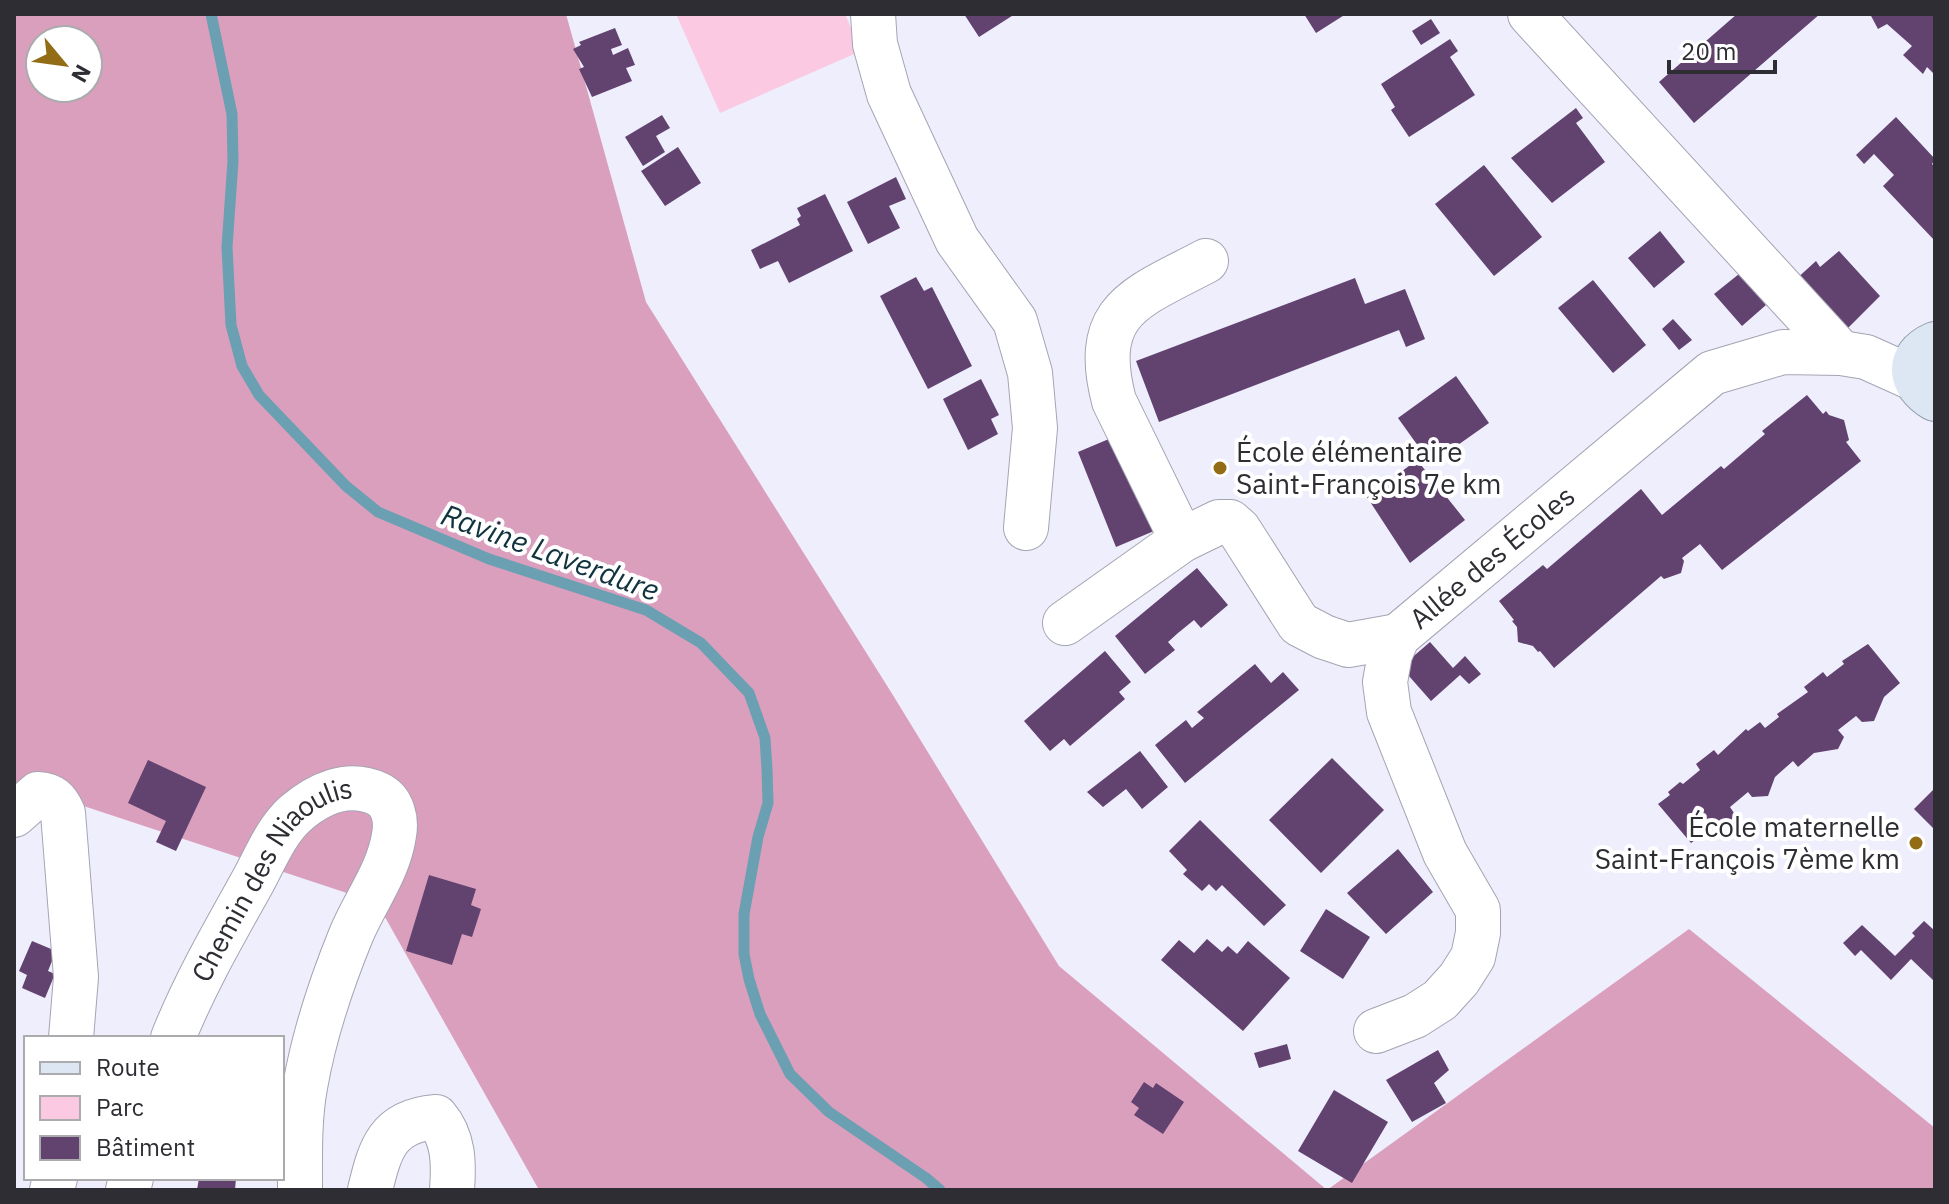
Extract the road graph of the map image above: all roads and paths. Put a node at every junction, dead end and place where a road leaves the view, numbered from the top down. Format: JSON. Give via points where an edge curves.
{"nodes":[{"id":1,"x":873,"y":14,"type":"edge"},
{"id":2,"x":1530,"y":14,"type":"edge"},
{"id":3,"x":1206,"y":261,"type":"dead end"},
{"id":4,"x":1841,"y":353,"type":"junction"},
{"id":5,"x":1928,"y":374,"type":"edge"},
{"id":6,"x":1026,"y":528,"type":"dead end"},
{"id":7,"x":1182,"y":540,"type":"junction"},
{"id":8,"x":1065,"y":623,"type":"dead end"},
{"id":9,"x":1398,"y":636,"type":"junction"},
{"id":10,"x":14,"y":815,"type":"edge"},
{"id":11,"x":1376,"y":1031,"type":"dead end"},
{"id":12,"x":71,"y":1036,"type":"edge"},
{"id":13,"x":174,"y":1036,"type":"edge"},
{"id":14,"x":300,"y":1190,"type":"edge"},
{"id":15,"x":370,"y":1190,"type":"edge"},
{"id":16,"x":452,"y":1190,"type":"edge"}],
"edges":[{"from":1,"to":6,"type":"street","via":[[889,94],[957,240],[1015,321],[1030,373],[1035,428]]},
{"from":2,"to":4,"type":"street"},
{"from":3,"to":7,"type":"street","via":[[1123,311],[1106,349],[1114,401]]},
{"from":4,"to":5,"type":"street","name":"Allée des Écoles"},
{"from":4,"to":9,"type":"street","name":"Allée des Écoles","via":[[1783,352],[1712,373]]},
{"from":7,"to":8,"type":"street"},
{"from":7,"to":9,"type":"street","via":[[1230,522],[1299,624],[1348,645]]},
{"from":9,"to":11,"type":"street","name":"Allée des Écoles","via":[[1385,682],[1389,712],[1445,853],[1478,910],[1478,933],[1473,957],[1440,1000]]},
{"from":10,"to":12,"type":"street","via":[[38,794],[49,795],[63,813],[76,977]]},
{"from":13,"to":14,"type":"street","name":"Chemin des Niaoulis","via":[[195,983],[293,816],[320,795],[344,788],[384,796],[394,811],[395,834],[325,1006],[305,1087]]},
{"from":15,"to":16,"type":"street","via":[[380,1151],[397,1130],[417,1118],[436,1117],[451,1142]]}]}
